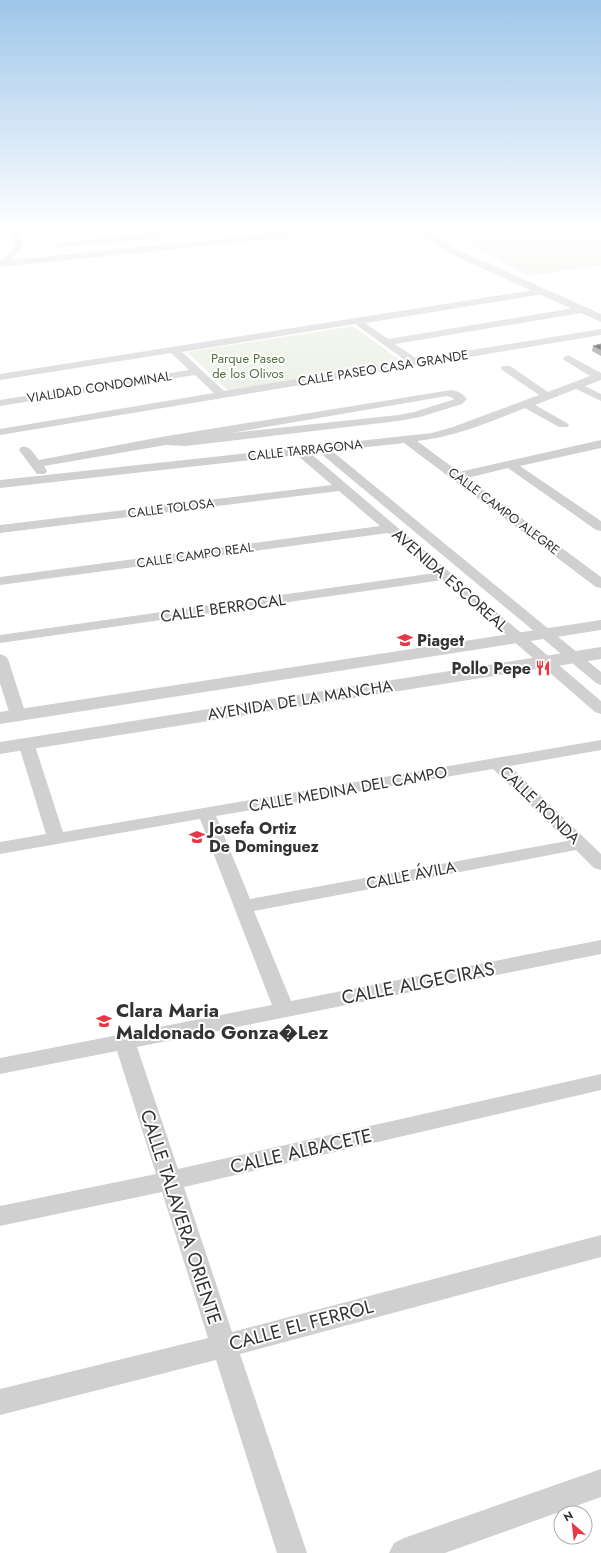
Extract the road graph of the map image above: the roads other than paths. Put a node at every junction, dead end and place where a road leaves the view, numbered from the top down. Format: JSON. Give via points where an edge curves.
{"nodes":[{"id":1,"x":480,"y":303,"type":"edge"},
{"id":2,"x":567,"y":303,"type":"edge"},
{"id":3,"x":581,"y":310,"type":"junction"},
{"id":4,"x":601,"y":318,"type":"edge"},
{"id":5,"x":357,"y":321,"type":"junction"},
{"id":6,"x":601,"y":332,"type":"edge"},
{"id":7,"x":386,"y":342,"type":"junction"},
{"id":8,"x":174,"y":349,"type":"junction"},
{"id":9,"x":568,"y":358,"type":"dead end"},
{"id":10,"x":415,"y":363,"type":"junction"},
{"id":11,"x":506,"y":368,"type":"dead end"},
{"id":12,"x":197,"y":372,"type":"junction"},
{"id":13,"x":600,"y":376,"type":"edge"},
{"id":14,"x":0,"y":377,"type":"edge"},
{"id":15,"x":576,"y":385,"type":"junction"},
{"id":16,"x":222,"y":395,"type":"junction"},
{"id":17,"x":547,"y":396,"type":"junction"},
{"id":18,"x":601,"y":398,"type":"edge"},
{"id":19,"x":0,"y":403,"type":"edge"},
{"id":20,"x":526,"y":404,"type":"junction"},
{"id":21,"x":416,"y":416,"type":"junction"},
{"id":22,"x":398,"y":418,"type":"junction"},
{"id":23,"x":563,"y":425,"type":"dead end"},
{"id":24,"x":244,"y":431,"type":"junction"},
{"id":25,"x":0,"y":432,"type":"edge"},
{"id":26,"x":445,"y":433,"type":"junction"},
{"id":27,"x":413,"y":438,"type":"junction"},
{"id":28,"x":601,"y":444,"type":"edge"},
{"id":29,"x":321,"y":448,"type":"junction"},
{"id":30,"x":25,"y":450,"type":"dead end"},
{"id":31,"x":299,"y":450,"type":"junction"},
{"id":32,"x":510,"y":464,"type":"junction"},
{"id":33,"x":458,"y":476,"type":"junction"},
{"id":34,"x":0,"y":484,"type":"edge"},
{"id":35,"x":342,"y":487,"type":"junction"},
{"id":36,"x":601,"y":527,"type":"edge"},
{"id":37,"x":0,"y":529,"type":"edge"},
{"id":38,"x":391,"y":529,"type":"junction"},
{"id":39,"x":445,"y":576,"type":"junction"},
{"id":40,"x":0,"y":581,"type":"edge"},
{"id":41,"x":601,"y":584,"type":"edge"},
{"id":42,"x":601,"y":624,"type":"edge"},
{"id":43,"x":545,"y":633,"type":"junction"},
{"id":44,"x":518,"y":638,"type":"junction"},
{"id":45,"x":0,"y":639,"type":"edge"},
{"id":46,"x":601,"y":652,"type":"edge"},
{"id":47,"x":573,"y":657,"type":"junction"},
{"id":48,"x":0,"y":659,"type":"edge"},
{"id":49,"x":545,"y":661,"type":"junction"},
{"id":50,"x":601,"y":680,"type":"edge"},
{"id":51,"x":601,"y":709,"type":"edge"},
{"id":52,"x":9,"y":717,"type":"edge"},
{"id":53,"x":26,"y":744,"type":"junction"},
{"id":54,"x":601,"y":745,"type":"edge"},
{"id":55,"x":0,"y":748,"type":"edge"},
{"id":56,"x":497,"y":763,"type":"junction"},
{"id":57,"x":206,"y":813,"type":"junction"},
{"id":58,"x":56,"y":839,"type":"junction"},
{"id":59,"x":580,"y":844,"type":"junction"},
{"id":60,"x":0,"y":848,"type":"edge"},
{"id":61,"x":601,"y":864,"type":"edge"},
{"id":62,"x":243,"y":907,"type":"junction"},
{"id":63,"x":601,"y":947,"type":"edge"},
{"id":64,"x":284,"y":1010,"type":"junction"},
{"id":65,"x":124,"y":1042,"type":"junction"},
{"id":66,"x":0,"y":1066,"type":"edge"},
{"id":67,"x":601,"y":1082,"type":"edge"},
{"id":68,"x":169,"y":1181,"type":"junction"},
{"id":69,"x":0,"y":1216,"type":"edge"},
{"id":70,"x":601,"y":1246,"type":"edge"},
{"id":71,"x":223,"y":1346,"type":"junction"},
{"id":72,"x":0,"y":1402,"type":"edge"},
{"id":73,"x":601,"y":1483,"type":"edge"},
{"id":74,"x":292,"y":1553,"type":"edge"},
{"id":75,"x":404,"y":1553,"type":"edge"}],
"edges":[{"from":1,"to":5,"type":"street"},
{"from":2,"to":3,"type":"street"},
{"from":3,"to":4,"type":"street"},
{"from":3,"to":7,"type":"street"},
{"from":5,"to":7,"type":"street"},
{"from":5,"to":8,"type":"street"},
{"from":6,"to":10,"type":"street","name":"CALLE PASEO CASA GRANDE"},
{"from":7,"to":10,"type":"street"},
{"from":8,"to":12,"type":"street"},
{"from":8,"to":14,"type":"street"},
{"from":9,"to":13,"type":"street"},
{"from":10,"to":16,"type":"street","name":"CALLE PASEO CASA GRANDE"},
{"from":11,"to":17,"type":"street"},
{"from":12,"to":16,"type":"street"},
{"from":12,"to":19,"type":"street","name":"VIALIDAD CONDOMINAL"},
{"from":13,"to":15,"type":"street","name":"CALLE TARRAGONA"},
{"from":15,"to":17,"type":"street","name":"CALLE TARRAGONA"},
{"from":15,"to":18,"type":"street"},
{"from":16,"to":25,"type":"street","name":"CALLE PASEO CASA GRANDE"},
{"from":17,"to":20,"type":"street","name":"CALLE TARRAGONA"},
{"from":20,"to":23,"type":"street"},
{"from":20,"to":26,"type":"street","name":"CALLE TARRAGONA"},
{"from":21,"to":22,"type":"street"},
{"from":21,"to":24,"type":"street","via":[[461,399],[456,394],[444,393]]},
{"from":21,"to":26,"type":"street"},
{"from":22,"to":24,"type":"street"},
{"from":22,"to":27,"type":"street","name":"CALLE CAMPO ALEGRE"},
{"from":24,"to":30,"type":"street","via":[[161,441],[38,468]]},
{"from":26,"to":27,"type":"street","name":"CALLE TARRAGONA"},
{"from":27,"to":29,"type":"street","name":"CALLE TARRAGONA"},
{"from":27,"to":33,"type":"street","name":"CALLE CAMPO ALEGRE"},
{"from":28,"to":32,"type":"street"},
{"from":29,"to":31,"type":"street","name":"CALLE TARRAGONA"},
{"from":29,"to":43,"type":"street","name":"AVENIDA ESCOREAL"},
{"from":31,"to":34,"type":"street","name":"CALLE TARRAGONA"},
{"from":31,"to":35,"type":"street","name":"AVENIDA ESCOREAL"},
{"from":32,"to":33,"type":"street"},
{"from":32,"to":36,"type":"street"},
{"from":33,"to":41,"type":"street","name":"CALLE CAMPO ALEGRE"},
{"from":35,"to":37,"type":"street","name":"CALLE TOLOSA"},
{"from":35,"to":38,"type":"street","name":"AVENIDA ESCOREAL"},
{"from":38,"to":39,"type":"street","name":"AVENIDA ESCOREAL"},
{"from":38,"to":40,"type":"street","name":"CALLE CAMPO REAL"},
{"from":39,"to":44,"type":"street","name":"AVENIDA ESCOREAL"},
{"from":39,"to":45,"type":"street","name":"CALLE BERROCAL"},
{"from":42,"to":43,"type":"street","name":"AVENIDA DE LA MANCHA"},
{"from":43,"to":44,"type":"street","name":"AVENIDA DE LA MANCHA"},
{"from":43,"to":47,"type":"street","name":"AVENIDA ESCOREAL"},
{"from":44,"to":49,"type":"street","name":"AVENIDA ESCOREAL"},
{"from":44,"to":52,"type":"street","name":"AVENIDA DE LA MANCHA"},
{"from":46,"to":47,"type":"street","name":"AVENIDA DE LA MANCHA"},
{"from":47,"to":49,"type":"street","name":"AVENIDA DE LA MANCHA"},
{"from":47,"to":50,"type":"street","name":"AVENIDA ESCOREAL"},
{"from":48,"to":52,"type":"street"},
{"from":49,"to":51,"type":"street","name":"AVENIDA ESCOREAL"},
{"from":49,"to":53,"type":"street","name":"AVENIDA DE LA MANCHA"},
{"from":53,"to":55,"type":"street","name":"AVENIDA DE LA MANCHA"},
{"from":53,"to":58,"type":"street"},
{"from":54,"to":56,"type":"street","name":"CALLE MEDINA DEL CAMPO"},
{"from":56,"to":57,"type":"street","name":"CALLE MEDINA DEL CAMPO"},
{"from":56,"to":59,"type":"street","name":"CALLE RONDA"},
{"from":57,"to":58,"type":"street","name":"CALLE MEDINA DEL CAMPO"},
{"from":57,"to":62,"type":"street"},
{"from":58,"to":60,"type":"street","name":"CALLE MEDINA DEL CAMPO"},
{"from":59,"to":61,"type":"street","name":"CALLE RONDA"},
{"from":59,"to":62,"type":"street","name":"CALLE ÁVILA"},
{"from":62,"to":64,"type":"street"},
{"from":63,"to":64,"type":"street","name":"CALLE ALGECIRAS"},
{"from":64,"to":65,"type":"street","name":"CALLE ALGECIRAS"},
{"from":65,"to":66,"type":"street","name":"CALLE ALGECIRAS"},
{"from":65,"to":68,"type":"street","name":"CALLE TALAVERA ORIENTE"},
{"from":67,"to":68,"type":"street","name":"CALLE ALBACETE"},
{"from":68,"to":69,"type":"street","name":"CALLE ALBACETE"},
{"from":68,"to":71,"type":"street","name":"CALLE TALAVERA ORIENTE"},
{"from":70,"to":71,"type":"street","name":"CALLE EL FERROL"},
{"from":71,"to":72,"type":"street","name":"CALLE EL FERROL"},
{"from":71,"to":74,"type":"street","name":"CALLE TALAVERA ORIENTE"},
{"from":73,"to":75,"type":"street"}]}
